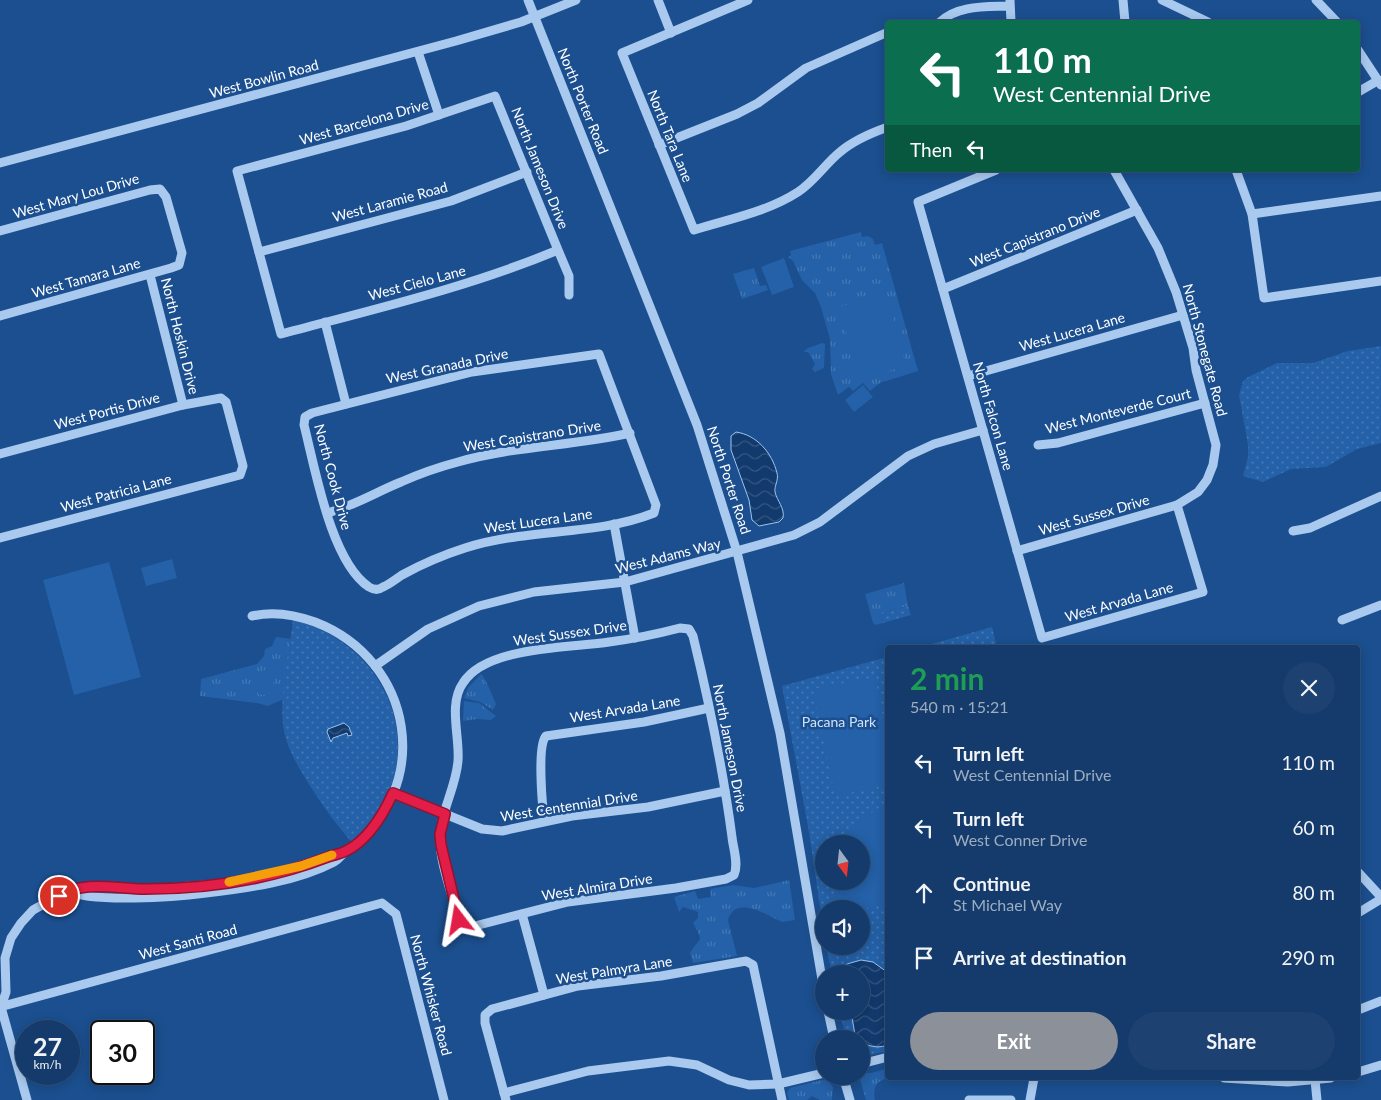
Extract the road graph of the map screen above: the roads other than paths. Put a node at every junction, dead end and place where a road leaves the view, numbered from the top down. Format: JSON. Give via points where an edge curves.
{"nodes":[{"id":1,"x":528,"y":0,"type":"edge"},
{"id":2,"x":576,"y":0,"type":"edge"},
{"id":3,"x":658,"y":0,"type":"edge"},
{"id":4,"x":748,"y":0,"type":"edge"},
{"id":5,"x":1123,"y":0,"type":"edge"},
{"id":6,"x":1162,"y":0,"type":"edge"},
{"id":7,"x":1316,"y":0,"type":"edge"},
{"id":8,"x":1009,"y":3,"type":"edge"},
{"id":9,"x":534,"y":17,"type":"junction"},
{"id":10,"x":942,"y":20,"type":"edge"},
{"id":11,"x":1011,"y":20,"type":"edge"},
{"id":12,"x":1125,"y":20,"type":"edge"},
{"id":13,"x":1204,"y":20,"type":"edge"},
{"id":14,"x":1334,"y":20,"type":"edge"},
{"id":15,"x":671,"y":33,"type":"junction"},
{"id":16,"x":885,"y":33,"type":"edge"},
{"id":17,"x":418,"y":52,"type":"junction"},
{"id":18,"x":1360,"y":53,"type":"edge"},
{"id":19,"x":1380,"y":82,"type":"edge"},
{"id":20,"x":1360,"y":91,"type":"edge"},
{"id":21,"x":496,"y":96,"type":"joint"},
{"id":22,"x":439,"y":115,"type":"junction"},
{"id":23,"x":885,"y":128,"type":"edge"},
{"id":24,"x":659,"y":145,"type":"junction"},
{"id":25,"x":0,"y":163,"type":"edge"},
{"id":26,"x":526,"y":172,"type":"junction"},
{"id":27,"x":991,"y":172,"type":"edge"},
{"id":28,"x":1115,"y":172,"type":"edge"},
{"id":29,"x":1237,"y":172,"type":"edge"},
{"id":30,"x":160,"y":189,"type":"joint"},
{"id":31,"x":1381,"y":196,"type":"edge"},
{"id":32,"x":1137,"y":210,"type":"junction"},
{"id":33,"x":1252,"y":214,"type":"junction"},
{"id":34,"x":0,"y":231,"type":"edge"},
{"id":35,"x":558,"y":250,"type":"junction"},
{"id":36,"x":259,"y":252,"type":"junction"},
{"id":37,"x":179,"y":265,"type":"joint"},
{"id":38,"x":150,"y":275,"type":"junction"},
{"id":39,"x":1381,"y":281,"type":"edge"},
{"id":40,"x":943,"y":289,"type":"junction"},
{"id":41,"x":569,"y":296,"type":"dead end"},
{"id":42,"x":1183,"y":315,"type":"junction"},
{"id":43,"x":0,"y":316,"type":"edge"},
{"id":44,"x":325,"y":322,"type":"junction"},
{"id":45,"x":968,"y":376,"type":"junction"},
{"id":46,"x":221,"y":398,"type":"joint"},
{"id":47,"x":1205,"y":403,"type":"junction"},
{"id":48,"x":346,"y":404,"type":"junction"},
{"id":49,"x":183,"y":405,"type":"junction"},
{"id":50,"x":305,"y":417,"type":"joint"},
{"id":51,"x":983,"y":430,"type":"junction"},
{"id":52,"x":630,"y":433,"type":"junction"},
{"id":53,"x":1038,"y":445,"type":"dead end"},
{"id":54,"x":0,"y":454,"type":"edge"},
{"id":55,"x":240,"y":475,"type":"joint"},
{"id":56,"x":1381,"y":496,"type":"edge"},
{"id":57,"x":1177,"y":505,"type":"junction"},
{"id":58,"x":328,"y":513,"type":"junction"},
{"id":59,"x":614,"y":524,"type":"junction"},
{"id":60,"x":1293,"y":531,"type":"dead end"},
{"id":61,"x":0,"y":538,"type":"edge"},
{"id":62,"x":1018,"y":551,"type":"junction"},
{"id":63,"x":737,"y":552,"type":"junction"},
{"id":64,"x":625,"y":582,"type":"junction"},
{"id":65,"x":375,"y":590,"type":"joint"},
{"id":66,"x":1381,"y":605,"type":"edge"},
{"id":67,"x":252,"y":616,"type":"dead end"},
{"id":68,"x":1342,"y":620,"type":"dead end"},
{"id":69,"x":688,"y":629,"type":"joint"},
{"id":70,"x":635,"y":638,"type":"junction"},
{"id":71,"x":1042,"y":638,"type":"joint"},
{"id":72,"x":375,"y":666,"type":"junction"},
{"id":73,"x":709,"y":708,"type":"junction"},
{"id":74,"x":725,"y":791,"type":"junction"},
{"id":75,"x":393,"y":793,"type":"junction"},
{"id":76,"x":445,"y":814,"type":"junction"},
{"id":77,"x":545,"y":821,"type":"junction"},
{"id":78,"x":1360,"y":874,"type":"edge"},
{"id":79,"x":734,"y":875,"type":"joint"},
{"id":80,"x":1381,"y":898,"type":"edge"},
{"id":81,"x":382,"y":903,"type":"joint"},
{"id":82,"x":1360,"y":912,"type":"edge"},
{"id":83,"x":522,"y":914,"type":"junction"},
{"id":84,"x":820,"y":965,"type":"edge"},
{"id":85,"x":544,"y":995,"type":"junction"},
{"id":86,"x":1381,"y":1001,"type":"edge"},
{"id":87,"x":1,"y":1007,"type":"edge"},
{"id":88,"x":1360,"y":1009,"type":"edge"},
{"id":89,"x":885,"y":1058,"type":"edge"},
{"id":90,"x":870,"y":1062,"type":"edge"},
{"id":91,"x":1381,"y":1065,"type":"edge"},
{"id":92,"x":1360,"y":1071,"type":"edge"},
{"id":93,"x":815,"y":1075,"type":"edge"},
{"id":94,"x":1034,"y":1080,"type":"edge"},
{"id":95,"x":1252,"y":1080,"type":"edge"},
{"id":96,"x":1316,"y":1080,"type":"joint"},
{"id":97,"x":778,"y":1084,"type":"junction"},
{"id":98,"x":846,"y":1085,"type":"edge"},
{"id":99,"x":505,"y":1097,"type":"edge"},
{"id":100,"x":27,"y":1100,"type":"edge"},
{"id":101,"x":444,"y":1100,"type":"edge"},
{"id":102,"x":782,"y":1100,"type":"edge"},
{"id":103,"x":850,"y":1100,"type":"edge"},
{"id":104,"x":969,"y":1100,"type":"edge"},
{"id":105,"x":1012,"y":1100,"type":"edge"},
{"id":106,"x":1030,"y":1100,"type":"edge"},
{"id":107,"x":1317,"y":1100,"type":"edge"}],
"edges":[{"from":1,"to":9,"type":"street","name":"North Porter Road"},
{"from":2,"to":9,"type":"street","name":"West Bowlin Road"},
{"from":3,"to":15,"type":"street"},
{"from":4,"to":15,"type":"street"},
{"from":5,"to":12,"type":"street"},
{"from":6,"to":13,"type":"street"},
{"from":7,"to":14,"type":"street"},
{"from":8,"to":10,"type":"street","via":[[960,10]]},
{"from":8,"to":11,"type":"street"},
{"from":9,"to":17,"type":"street","name":"West Bowlin Road"},
{"from":9,"to":63,"type":"street","name":"North Porter Road","via":[[697,424]]},
{"from":15,"to":24,"type":"street","name":"North Tara Lane","via":[[622,53]]},
{"from":16,"to":24,"type":"street","via":[[806,68],[737,114]]},
{"from":17,"to":22,"type":"street"},
{"from":17,"to":25,"type":"street","name":"West Bowlin Road"},
{"from":18,"to":19,"type":"street"},
{"from":19,"to":20,"type":"street"},
{"from":21,"to":22,"type":"street","name":"West Barcelona Drive"},
{"from":21,"to":26,"type":"street","name":"North Jameson Drive"},
{"from":22,"to":36,"type":"street","name":"West Barcelona Drive","via":[[238,171]]},
{"from":23,"to":24,"type":"street","name":"North Tara Lane","via":[[846,147],[813,180],[787,198],[759,211],[694,230]]},
{"from":26,"to":35,"type":"street","name":"North Jameson Drive"},
{"from":26,"to":36,"type":"street","name":"West Laramie Road","via":[[451,201]]},
{"from":27,"to":40,"type":"street","name":"North Falcon Lane","via":[[918,202]]},
{"from":28,"to":32,"type":"street","name":"North Stonegate Road"},
{"from":29,"to":33,"type":"street"},
{"from":30,"to":34,"type":"street","name":"West Mary Lou Drive"},
{"from":30,"to":37,"type":"street","name":"North Hoskin Drive","via":[[166,197],[182,253]]},
{"from":31,"to":33,"type":"street"},
{"from":32,"to":40,"type":"street","name":"West Capistrano Drive"},
{"from":32,"to":42,"type":"street","name":"North Stonegate Road","via":[[1169,272]]},
{"from":33,"to":39,"type":"street","via":[[1264,298]]},
{"from":35,"to":41,"type":"street","name":"North Jameson Drive","via":[[568,276]]},
{"from":35,"to":44,"type":"street","name":"West Cielo Lane","via":[[511,270],[452,289]]},
{"from":36,"to":44,"type":"street","name":"West Cielo Lane","via":[[281,334]]},
{"from":37,"to":38,"type":"street","name":"West Tamara Lane"},
{"from":38,"to":43,"type":"street","name":"West Tamara Lane"},
{"from":38,"to":49,"type":"street","name":"North Hoskin Drive"},
{"from":40,"to":45,"type":"street","name":"North Falcon Lane"},
{"from":42,"to":45,"type":"street","name":"West Lucera Lane"},
{"from":42,"to":47,"type":"street","name":"North Stonegate Road"},
{"from":44,"to":48,"type":"street"},
{"from":45,"to":51,"type":"street","name":"North Falcon Lane"},
{"from":46,"to":49,"type":"street","name":"West Portis Drive"},
{"from":46,"to":55,"type":"street","name":"North Hoskin Drive","via":[[226,402],[243,466]]},
{"from":47,"to":53,"type":"street","name":"West Monteverde Court","via":[[1058,443]]},
{"from":47,"to":57,"type":"street","name":"North Stonegate Road","via":[[1216,445],[1213,465],[1208,480],[1198,492]]},
{"from":48,"to":50,"type":"street","name":"West Granada Drive"},
{"from":48,"to":52,"type":"street","name":"West Granada Drive","via":[[472,372],[599,354]]},
{"from":49,"to":54,"type":"street","name":"West Portis Drive"},
{"from":50,"to":58,"type":"street","name":"North Cook Drive","via":[[304,425]]},
{"from":51,"to":62,"type":"street","name":"North Falcon Lane"},
{"from":51,"to":63,"type":"street","name":"West Adams Way","via":[[934,444],[908,456],[805,531]]},
{"from":52,"to":58,"type":"street","name":"West Capistrano Drive","via":[[573,444],[500,452],[459,462]]},
{"from":52,"to":59,"type":"street","name":"West Lucera Lane","via":[[656,505],[654,514]]},
{"from":55,"to":61,"type":"street","name":"West Patricia Lane"},
{"from":56,"to":60,"type":"street","via":[[1310,528]]},
{"from":57,"to":62,"type":"street","name":"West Sussex Drive"},
{"from":57,"to":71,"type":"street","name":"West Arvada Lane","via":[[1202,592]]},
{"from":58,"to":65,"type":"street","name":"North Cook Drive","via":[[339,548],[356,574]]},
{"from":59,"to":64,"type":"street"},
{"from":59,"to":65,"type":"street","name":"West Lucera Lane","via":[[521,535],[479,544],[421,565]]},
{"from":62,"to":71,"type":"street","name":"North Falcon Lane"},
{"from":63,"to":64,"type":"street","name":"West Adams Way"},
{"from":63,"to":84,"type":"street","name":"North Porter Road","via":[[780,733]]},
{"from":64,"to":70,"type":"street"},
{"from":64,"to":72,"type":"street","name":"West Adams Way","via":[[534,592],[479,606],[428,629]]},
{"from":66,"to":68,"type":"street"},
{"from":67,"to":72,"type":"street","via":[[276,614],[322,625],[346,639]]},
{"from":69,"to":70,"type":"street","name":"West Sussex Drive"},
{"from":69,"to":73,"type":"street","name":"North Jameson Drive","via":[[693,636]]},
{"from":70,"to":76,"type":"street","name":"West Sussex Drive","via":[[512,655],[472,672],[462,683],[456,709],[458,762]]},
{"from":72,"to":75,"type":"street","via":[[395,701],[402,732],[402,764]]},
{"from":73,"to":74,"type":"street","name":"North Jameson Drive"},
{"from":73,"to":77,"type":"street","name":"West Arvada Lane","via":[[644,722],[546,736],[542,743],[540,784]]},
{"from":74,"to":77,"type":"street","name":"West Centennial Drive","via":[[648,807]]},
{"from":74,"to":79,"type":"street","name":"North Jameson Drive","via":[[736,866]]},
{"from":75,"to":76,"type":"street","name":"West Centennial Drive"},
{"from":75,"to":87,"type":"street","via":[[372,828],[344,852],[301,866],[235,881],[171,888],[82,887],[67,891],[33,910],[12,938],[5,958],[6,992]]},
{"from":76,"to":77,"type":"street","name":"West Centennial Drive","via":[[491,831]]},
{"from":76,"to":83,"type":"street","name":"West Almira Drive","via":[[440,834],[442,854],[463,926],[472,927]]},
{"from":78,"to":80,"type":"street"},
{"from":79,"to":83,"type":"street","name":"West Almira Drive","via":[[676,888],[568,902]]},
{"from":80,"to":82,"type":"street"},
{"from":81,"to":87,"type":"street","name":"West Santi Road"},
{"from":81,"to":101,"type":"street","name":"North Whisker Road","via":[[396,914]]},
{"from":83,"to":85,"type":"street"},
{"from":85,"to":97,"type":"street","name":"West Palmyra Lane","via":[[578,986],[750,962]]},
{"from":85,"to":99,"type":"street","name":"West Palmyra Lane","via":[[492,1009],[485,1015]]},
{"from":86,"to":88,"type":"street"},
{"from":87,"to":100,"type":"street"},
{"from":89,"to":90,"type":"street"},
{"from":91,"to":92,"type":"street"},
{"from":93,"to":97,"type":"street"},
{"from":94,"to":106,"type":"street"},
{"from":95,"to":96,"type":"street"},
{"from":96,"to":107,"type":"street"},
{"from":97,"to":99,"type":"street","via":[[739,1083],[697,1065],[670,1061],[588,1071]]},
{"from":97,"to":102,"type":"street"},
{"from":98,"to":103,"type":"street"},
{"from":104,"to":105,"type":"street"}]}
